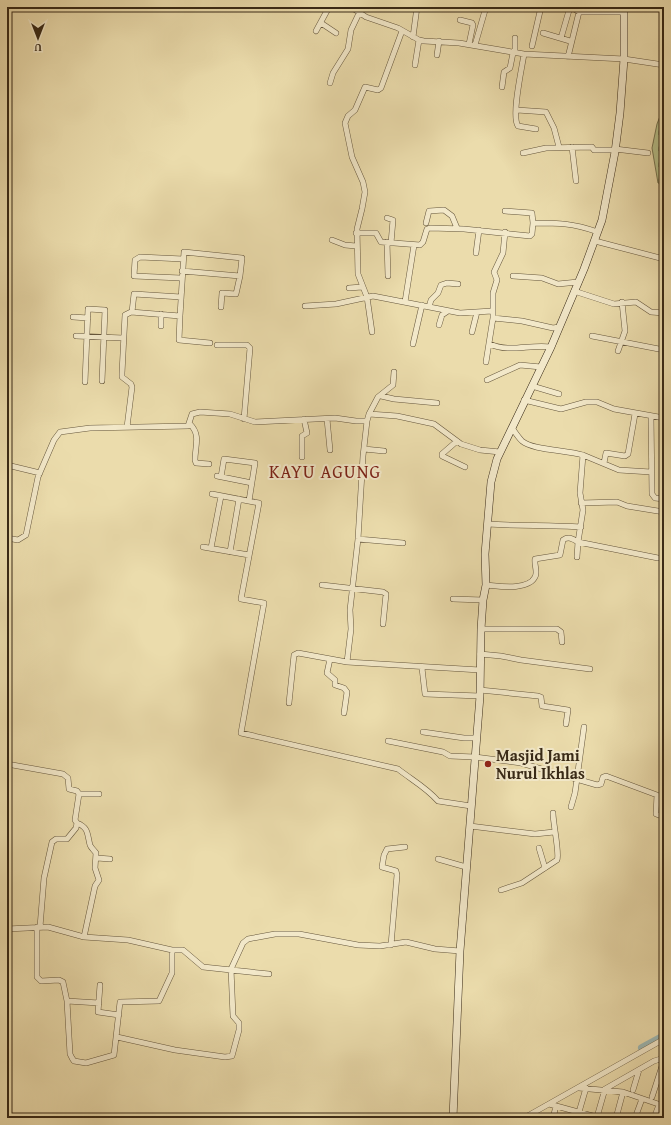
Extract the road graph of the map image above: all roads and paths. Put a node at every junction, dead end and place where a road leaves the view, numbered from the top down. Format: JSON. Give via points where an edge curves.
{"nodes":[{"id":1,"x":328,"y":7,"type":"edge"},
{"id":2,"x":351,"y":7,"type":"edge"},
{"id":3,"x":362,"y":7,"type":"edge"},
{"id":4,"x":416,"y":7,"type":"edge"},
{"id":5,"x":486,"y":7,"type":"edge"},
{"id":6,"x":541,"y":7,"type":"edge"},
{"id":7,"x":570,"y":7,"type":"edge"},
{"id":8,"x":624,"y":10,"type":"edge"},
{"id":9,"x":580,"y":12,"type":"junction"},
{"id":10,"x":359,"y":13,"type":"junction"},
{"id":11,"x":460,"y":20,"type":"dead end"},
{"id":12,"x":320,"y":24,"type":"junction"},
{"id":13,"x":316,"y":31,"type":"dead end"},
{"id":14,"x":402,"y":31,"type":"junction"},
{"id":15,"x":336,"y":33,"type":"dead end"},
{"id":16,"x":543,"y":33,"type":"dead end"},
{"id":17,"x":413,"y":37,"type":"junction"},
{"id":18,"x":515,"y":38,"type":"dead end"},
{"id":19,"x":561,"y":38,"type":"junction"},
{"id":20,"x":419,"y":40,"type":"junction"},
{"id":21,"x":439,"y":41,"type":"junction"},
{"id":22,"x":570,"y":41,"type":"junction"},
{"id":23,"x":469,"y":44,"type":"junction"},
{"id":24,"x":475,"y":45,"type":"junction"},
{"id":25,"x":532,"y":46,"type":"dead end"},
{"id":26,"x":514,"y":53,"type":"junction"},
{"id":27,"x":524,"y":54,"type":"junction"},
{"id":28,"x":437,"y":55,"type":"dead end"},
{"id":29,"x":568,"y":57,"type":"junction"},
{"id":30,"x":624,"y":59,"type":"junction"},
{"id":31,"x":415,"y":65,"type":"dead end"},
{"id":32,"x":664,"y":65,"type":"edge"},
{"id":33,"x":330,"y":83,"type":"dead end"},
{"id":34,"x":502,"y":87,"type":"dead end"},
{"id":35,"x":517,"y":110,"type":"junction"},
{"id":36,"x":536,"y":129,"type":"dead end"},
{"id":37,"x":559,"y":147,"type":"junction"},
{"id":38,"x":572,"y":147,"type":"junction"},
{"id":39,"x":615,"y":149,"type":"junction"},
{"id":40,"x":523,"y":153,"type":"dead end"},
{"id":41,"x":648,"y":153,"type":"dead end"},
{"id":42,"x":576,"y":181,"type":"dead end"},
{"id":43,"x":505,"y":211,"type":"dead end"},
{"id":44,"x":387,"y":218,"type":"dead end"},
{"id":45,"x":426,"y":223,"type":"dead end"},
{"id":46,"x":533,"y":223,"type":"junction"},
{"id":47,"x":457,"y":228,"type":"junction"},
{"id":48,"x":479,"y":230,"type":"junction"},
{"id":49,"x":505,"y":232,"type":"junction"},
{"id":50,"x":598,"y":232,"type":"junction"},
{"id":51,"x":356,"y":233,"type":"junction"},
{"id":52,"x":332,"y":240,"type":"dead end"},
{"id":53,"x":595,"y":241,"type":"junction"},
{"id":54,"x":389,"y":243,"type":"junction"},
{"id":55,"x":414,"y":245,"type":"junction"},
{"id":56,"x":356,"y":246,"type":"junction"},
{"id":57,"x":476,"y":253,"type":"dead end"},
{"id":58,"x":183,"y":259,"type":"junction"},
{"id":59,"x":664,"y":259,"type":"edge"},
{"id":60,"x":182,"y":271,"type":"junction"},
{"id":61,"x":240,"y":276,"type":"junction"},
{"id":62,"x":388,"y":276,"type":"dead end"},
{"id":63,"x":513,"y":276,"type":"dead end"},
{"id":64,"x":181,"y":278,"type":"junction"},
{"id":65,"x":578,"y":282,"type":"junction"},
{"id":66,"x":458,"y":284,"type":"dead end"},
{"id":67,"x":362,"y":287,"type":"junction"},
{"id":68,"x":349,"y":288,"type":"dead end"},
{"id":69,"x":574,"y":291,"type":"junction"},
{"id":70,"x":180,"y":297,"type":"junction"},
{"id":71,"x":367,"y":297,"type":"junction"},
{"id":72,"x":405,"y":302,"type":"junction"},
{"id":73,"x":622,"y":302,"type":"junction"},
{"id":74,"x":306,"y":306,"type":"dead end"},
{"id":75,"x":422,"y":306,"type":"junction"},
{"id":76,"x":221,"y":307,"type":"dead end"},
{"id":77,"x":429,"y":307,"type":"junction"},
{"id":78,"x":664,"y":308,"type":"edge"},
{"id":79,"x":448,"y":311,"type":"junction"},
{"id":80,"x":492,"y":311,"type":"junction"},
{"id":81,"x":132,"y":312,"type":"junction"},
{"id":82,"x":477,"y":312,"type":"junction"},
{"id":83,"x":664,"y":313,"type":"edge"},
{"id":84,"x":161,"y":314,"type":"junction"},
{"id":85,"x":180,"y":316,"type":"junction"},
{"id":86,"x":73,"y":317,"type":"dead end"},
{"id":87,"x":88,"y":318,"type":"junction"},
{"id":88,"x":493,"y":318,"type":"junction"},
{"id":89,"x":439,"y":325,"type":"dead end"},
{"id":90,"x":161,"y":326,"type":"dead end"},
{"id":91,"x":558,"y":327,"type":"junction"},
{"id":92,"x":372,"y":332,"type":"dead end"},
{"id":93,"x":472,"y":332,"type":"dead end"},
{"id":94,"x":76,"y":336,"type":"dead end"},
{"id":95,"x":87,"y":336,"type":"junction"},
{"id":96,"x":592,"y":336,"type":"dead end"},
{"id":97,"x":104,"y":337,"type":"junction"},
{"id":98,"x":123,"y":338,"type":"junction"},
{"id":99,"x":622,"y":341,"type":"junction"},
{"id":100,"x":210,"y":343,"type":"dead end"},
{"id":101,"x":413,"y":344,"type":"dead end"},
{"id":102,"x":490,"y":344,"type":"junction"},
{"id":103,"x":218,"y":345,"type":"dead end"},
{"id":104,"x":550,"y":347,"type":"junction"},
{"id":105,"x":664,"y":350,"type":"edge"},
{"id":106,"x":618,"y":351,"type":"dead end"},
{"id":107,"x":486,"y":362,"type":"dead end"},
{"id":108,"x":541,"y":367,"type":"junction"},
{"id":109,"x":394,"y":372,"type":"dead end"},
{"id":110,"x":487,"y":380,"type":"dead end"},
{"id":111,"x":102,"y":381,"type":"dead end"},
{"id":112,"x":85,"y":382,"type":"dead end"},
{"id":113,"x":532,"y":386,"type":"junction"},
{"id":114,"x":558,"y":394,"type":"dead end"},
{"id":115,"x":381,"y":396,"type":"junction"},
{"id":116,"x":524,"y":400,"type":"junction"},
{"id":117,"x":437,"y":403,"type":"dead end"},
{"id":118,"x":370,"y":414,"type":"junction"},
{"id":119,"x":635,"y":414,"type":"junction"},
{"id":120,"x":651,"y":417,"type":"junction"},
{"id":121,"x":664,"y":418,"type":"edge"},
{"id":122,"x":244,"y":419,"type":"junction"},
{"id":123,"x":304,"y":419,"type":"junction"},
{"id":124,"x":327,"y":419,"type":"junction"},
{"id":125,"x":367,"y":421,"type":"junction"},
{"id":126,"x":190,"y":424,"type":"junction"},
{"id":127,"x":127,"y":427,"type":"junction"},
{"id":128,"x":512,"y":428,"type":"junction"},
{"id":129,"x":457,"y":441,"type":"junction"},
{"id":130,"x":364,"y":449,"type":"junction"},
{"id":131,"x":330,"y":450,"type":"dead end"},
{"id":132,"x":384,"y":451,"type":"dead end"},
{"id":133,"x":500,"y":452,"type":"junction"},
{"id":134,"x":583,"y":454,"type":"junction"},
{"id":135,"x":302,"y":458,"type":"dead end"},
{"id":136,"x":604,"y":463,"type":"junction"},
{"id":137,"x":209,"y":464,"type":"dead end"},
{"id":138,"x":7,"y":465,"type":"edge"},
{"id":139,"x":465,"y":467,"type":"dead end"},
{"id":140,"x":651,"y":472,"type":"junction"},
{"id":141,"x":40,"y":474,"type":"junction"},
{"id":142,"x":252,"y":483,"type":"junction"},
{"id":143,"x":212,"y":494,"type":"dead end"},
{"id":144,"x":221,"y":496,"type":"junction"},
{"id":145,"x":239,"y":499,"type":"junction"},
{"id":146,"x":664,"y":499,"type":"edge"},
{"id":147,"x":249,"y":501,"type":"junction"},
{"id":148,"x":581,"y":503,"type":"junction"},
{"id":149,"x":664,"y":504,"type":"edge"},
{"id":150,"x":664,"y":512,"type":"edge"},
{"id":151,"x":488,"y":524,"type":"junction"},
{"id":152,"x":581,"y":527,"type":"junction"},
{"id":153,"x":7,"y":538,"type":"edge"},
{"id":154,"x":358,"y":540,"type":"junction"},
{"id":155,"x":578,"y":542,"type":"junction"},
{"id":156,"x":403,"y":543,"type":"dead end"},
{"id":157,"x":664,"y":544,"type":"edge"},
{"id":158,"x":203,"y":547,"type":"dead end"},
{"id":159,"x":211,"y":548,"type":"junction"},
{"id":160,"x":664,"y":550,"type":"edge"},
{"id":161,"x":230,"y":552,"type":"junction"},
{"id":162,"x":249,"y":555,"type":"junction"},
{"id":163,"x":577,"y":557,"type":"dead end"},
{"id":164,"x":658,"y":558,"type":"dead end"},
{"id":165,"x":322,"y":585,"type":"dead end"},
{"id":166,"x":486,"y":585,"type":"junction"},
{"id":167,"x":353,"y":588,"type":"junction"},
{"id":168,"x":453,"y":599,"type":"dead end"},
{"id":169,"x":483,"y":600,"type":"junction"},
{"id":170,"x":383,"y":624,"type":"dead end"},
{"id":171,"x":481,"y":629,"type":"junction"},
{"id":172,"x":562,"y":642,"type":"dead end"},
{"id":173,"x":480,"y":654,"type":"junction"},
{"id":174,"x":330,"y":659,"type":"junction"},
{"id":175,"x":347,"y":662,"type":"junction"},
{"id":176,"x":422,"y":668,"type":"junction"},
{"id":177,"x":590,"y":669,"type":"dead end"},
{"id":178,"x":480,"y":670,"type":"junction"},
{"id":179,"x":480,"y":693,"type":"junction"},
{"id":180,"x":289,"y":703,"type":"dead end"},
{"id":181,"x":344,"y":713,"type":"dead end"},
{"id":182,"x":566,"y":724,"type":"dead end"},
{"id":183,"x":584,"y":727,"type":"dead end"},
{"id":184,"x":423,"y":732,"type":"dead end"},
{"id":185,"x":477,"y":738,"type":"junction"},
{"id":186,"x":388,"y":742,"type":"dead end"},
{"id":187,"x":475,"y":756,"type":"junction"},
{"id":188,"x":7,"y":764,"type":"edge"},
{"id":189,"x":577,"y":778,"type":"junction"},
{"id":190,"x":79,"y":794,"type":"junction"},
{"id":191,"x":99,"y":794,"type":"dead end"},
{"id":192,"x":471,"y":806,"type":"junction"},
{"id":193,"x":571,"y":807,"type":"dead end"},
{"id":194,"x":7,"y":810,"type":"edge"},
{"id":195,"x":553,"y":813,"type":"dead end"},
{"id":196,"x":664,"y":817,"type":"edge"},
{"id":197,"x":77,"y":823,"type":"junction"},
{"id":198,"x":470,"y":826,"type":"junction"},
{"id":199,"x":7,"y":829,"type":"edge"},
{"id":200,"x":554,"y":832,"type":"junction"},
{"id":201,"x":405,"y":847,"type":"dead end"},
{"id":202,"x":538,"y":848,"type":"dead end"},
{"id":203,"x":97,"y":858,"type":"junction"},
{"id":204,"x":110,"y":859,"type":"dead end"},
{"id":205,"x":438,"y":859,"type":"dead end"},
{"id":206,"x":466,"y":867,"type":"junction"},
{"id":207,"x":545,"y":868,"type":"junction"},
{"id":208,"x":501,"y":890,"type":"dead end"},
{"id":209,"x":39,"y":927,"type":"junction"},
{"id":210,"x":7,"y":929,"type":"edge"},
{"id":211,"x":84,"y":937,"type":"junction"},
{"id":212,"x":390,"y":945,"type":"junction"},
{"id":213,"x":172,"y":950,"type":"junction"},
{"id":214,"x":460,"y":951,"type":"junction"},
{"id":215,"x":231,"y":968,"type":"junction"},
{"id":216,"x":269,"y":974,"type":"dead end"},
{"id":217,"x":100,"y":985,"type":"dead end"},
{"id":218,"x":67,"y":1002,"type":"junction"},
{"id":219,"x":99,"y":1004,"type":"junction"},
{"id":220,"x":119,"y":1015,"type":"junction"},
{"id":221,"x":117,"y":1037,"type":"junction"},
{"id":222,"x":664,"y":1039,"type":"edge"},
{"id":223,"x":664,"y":1059,"type":"edge"},
{"id":224,"x":639,"y":1070,"type":"junction"},
{"id":225,"x":578,"y":1088,"type":"junction"},
{"id":226,"x":586,"y":1088,"type":"junction"},
{"id":227,"x":605,"y":1089,"type":"junction"},
{"id":228,"x":633,"y":1090,"type":"dead end"},
{"id":229,"x":623,"y":1092,"type":"junction"},
{"id":230,"x":652,"y":1097,"type":"dead end"},
{"id":231,"x":642,"y":1099,"type":"junction"},
{"id":232,"x":549,"y":1104,"type":"junction"},
{"id":233,"x":556,"y":1106,"type":"junction"},
{"id":234,"x":661,"y":1106,"type":"edge"},
{"id":235,"x":579,"y":1112,"type":"junction"},
{"id":236,"x":453,"y":1118,"type":"edge"},
{"id":237,"x":524,"y":1118,"type":"edge"},
{"id":238,"x":552,"y":1118,"type":"edge"},
{"id":239,"x":599,"y":1118,"type":"edge"},
{"id":240,"x":616,"y":1118,"type":"edge"},
{"id":241,"x":636,"y":1118,"type":"edge"},
{"id":242,"x":654,"y":1118,"type":"edge"}],
"edges":[{"from":1,"to":12,"type":"street"},
{"from":2,"to":10,"type":"street"},
{"from":3,"to":10,"type":"street"},
{"from":4,"to":17,"type":"street"},
{"from":5,"to":24,"type":"street"},
{"from":6,"to":25,"type":"street"},
{"from":7,"to":9,"type":"street"},
{"from":7,"to":19,"type":"street"},
{"from":8,"to":9,"type":"street"},
{"from":8,"to":30,"type":"street"},
{"from":9,"to":22,"type":"street"},
{"from":10,"to":14,"type":"street"},
{"from":10,"to":33,"type":"street","via":[[351,30],[348,49],[333,73]]},
{"from":11,"to":23,"type":"street","via":[[472,22]]},
{"from":12,"to":13,"type":"street"},
{"from":12,"to":15,"type":"street"},
{"from":14,"to":17,"type":"street"},
{"from":14,"to":51,"type":"street","via":[[381,88],[378,90],[365,87],[355,110],[346,119],[347,141],[363,182],[364,192]]},
{"from":16,"to":19,"type":"street"},
{"from":17,"to":20,"type":"street"},
{"from":18,"to":26,"type":"street"},
{"from":19,"to":22,"type":"street"},
{"from":20,"to":21,"type":"street"},
{"from":20,"to":31,"type":"street"},
{"from":21,"to":23,"type":"street"},
{"from":21,"to":28,"type":"street"},
{"from":22,"to":29,"type":"street"},
{"from":23,"to":24,"type":"street"},
{"from":24,"to":26,"type":"street"},
{"from":26,"to":27,"type":"street"},
{"from":26,"to":34,"type":"street","via":[[510,68],[504,72]]},
{"from":27,"to":29,"type":"street"},
{"from":27,"to":35,"type":"street"},
{"from":29,"to":30,"type":"street"},
{"from":30,"to":32,"type":"street"},
{"from":30,"to":39,"type":"street"},
{"from":35,"to":36,"type":"street","via":[[517,125]]},
{"from":35,"to":37,"type":"street","via":[[546,112]]},
{"from":37,"to":38,"type":"street"},
{"from":37,"to":40,"type":"street"},
{"from":38,"to":39,"type":"street"},
{"from":38,"to":42,"type":"street"},
{"from":39,"to":41,"type":"street"},
{"from":39,"to":50,"type":"street"},
{"from":43,"to":46,"type":"street","via":[[532,213]]},
{"from":44,"to":54,"type":"street","via":[[393,220]]},
{"from":45,"to":47,"type":"street","via":[[429,211],[444,210],[452,216]]},
{"from":46,"to":49,"type":"street","via":[[530,236]]},
{"from":46,"to":50,"type":"street","via":[[558,222]]},
{"from":47,"to":48,"type":"street"},
{"from":47,"to":55,"type":"street","via":[[428,228],[421,244]]},
{"from":48,"to":49,"type":"street"},
{"from":48,"to":57,"type":"street"},
{"from":49,"to":80,"type":"street","via":[[503,253],[494,272],[497,280]]},
{"from":50,"to":53,"type":"street"},
{"from":51,"to":54,"type":"street","via":[[376,233],[379,241]]},
{"from":51,"to":56,"type":"street"},
{"from":52,"to":56,"type":"street"},
{"from":53,"to":59,"type":"street"},
{"from":53,"to":65,"type":"street"},
{"from":54,"to":55,"type":"street"},
{"from":54,"to":62,"type":"street"},
{"from":55,"to":72,"type":"street"},
{"from":56,"to":67,"type":"street","via":[[358,274]]},
{"from":58,"to":60,"type":"street"},
{"from":58,"to":61,"type":"street","via":[[184,252],[242,258]]},
{"from":58,"to":64,"type":"street","via":[[140,257],[135,260],[134,276]]},
{"from":60,"to":61,"type":"street"},
{"from":60,"to":64,"type":"street"},
{"from":61,"to":76,"type":"street","via":[[236,294],[222,293]]},
{"from":63,"to":65,"type":"street","via":[[542,278],[558,284]]},
{"from":64,"to":70,"type":"street"},
{"from":65,"to":69,"type":"street"},
{"from":66,"to":77,"type":"street","via":[[441,285]]},
{"from":67,"to":68,"type":"street"},
{"from":67,"to":71,"type":"street"},
{"from":69,"to":73,"type":"street","via":[[612,304]]},
{"from":69,"to":91,"type":"street"},
{"from":70,"to":81,"type":"street","via":[[134,294]]},
{"from":70,"to":85,"type":"street"},
{"from":71,"to":72,"type":"street"},
{"from":71,"to":74,"type":"street","via":[[336,304]]},
{"from":71,"to":92,"type":"street"},
{"from":72,"to":75,"type":"street"},
{"from":73,"to":83,"type":"street","via":[[636,302],[651,312]]},
{"from":73,"to":99,"type":"street","via":[[625,328]]},
{"from":75,"to":77,"type":"street"},
{"from":75,"to":101,"type":"street"},
{"from":77,"to":79,"type":"street"},
{"from":78,"to":83,"type":"street"},
{"from":79,"to":82,"type":"street"},
{"from":79,"to":89,"type":"street","via":[[442,315]]},
{"from":80,"to":82,"type":"street"},
{"from":80,"to":88,"type":"street"},
{"from":81,"to":84,"type":"street"},
{"from":81,"to":98,"type":"street","via":[[124,318]]},
{"from":82,"to":93,"type":"street"},
{"from":84,"to":85,"type":"street"},
{"from":84,"to":90,"type":"street"},
{"from":85,"to":100,"type":"street","via":[[179,340]]},
{"from":86,"to":87,"type":"street"},
{"from":87,"to":95,"type":"street"},
{"from":87,"to":97,"type":"street","via":[[88,309],[106,310]]},
{"from":88,"to":91,"type":"street"},
{"from":88,"to":102,"type":"street"},
{"from":91,"to":104,"type":"street"},
{"from":94,"to":95,"type":"street"},
{"from":95,"to":97,"type":"street"},
{"from":95,"to":112,"type":"street"},
{"from":96,"to":99,"type":"street"},
{"from":97,"to":98,"type":"street"},
{"from":97,"to":111,"type":"street"},
{"from":98,"to":127,"type":"street","via":[[122,377],[132,387]]},
{"from":99,"to":105,"type":"street"},
{"from":99,"to":106,"type":"street"},
{"from":102,"to":104,"type":"street","via":[[508,348]]},
{"from":102,"to":107,"type":"street"},
{"from":103,"to":122,"type":"street","via":[[247,345],[250,348]]},
{"from":104,"to":108,"type":"street"},
{"from":108,"to":110,"type":"street","via":[[520,365]]},
{"from":108,"to":113,"type":"street"},
{"from":109,"to":115,"type":"street","via":[[393,385]]},
{"from":113,"to":114,"type":"street"},
{"from":113,"to":116,"type":"street"},
{"from":115,"to":117,"type":"street"},
{"from":115,"to":118,"type":"street","via":[[375,401]]},
{"from":116,"to":119,"type":"street","via":[[561,409],[586,402],[597,402]]},
{"from":116,"to":128,"type":"street"},
{"from":118,"to":125,"type":"street"},
{"from":118,"to":129,"type":"street","via":[[397,416],[434,424]]},
{"from":119,"to":120,"type":"street"},
{"from":119,"to":136,"type":"street","via":[[628,454],[625,456],[606,453]]},
{"from":120,"to":121,"type":"street"},
{"from":120,"to":140,"type":"street"},
{"from":122,"to":123,"type":"street","via":[[255,422]]},
{"from":122,"to":126,"type":"street","via":[[230,414],[193,413]]},
{"from":123,"to":124,"type":"street"},
{"from":123,"to":135,"type":"street","via":[[307,433],[302,435]]},
{"from":124,"to":125,"type":"street"},
{"from":124,"to":131,"type":"street"},
{"from":125,"to":130,"type":"street"},
{"from":126,"to":127,"type":"street","via":[[178,427]]},
{"from":126,"to":137,"type":"street","via":[[197,435],[195,460]]},
{"from":127,"to":141,"type":"street","via":[[90,428],[59,433]]},
{"from":128,"to":133,"type":"street"},
{"from":128,"to":134,"type":"street","via":[[522,441],[530,446]]},
{"from":129,"to":133,"type":"street","via":[[480,450]]},
{"from":129,"to":139,"type":"street","via":[[442,456]]},
{"from":130,"to":132,"type":"street"},
{"from":130,"to":154,"type":"street"},
{"from":133,"to":151,"type":"street","via":[[491,482]]},
{"from":134,"to":136,"type":"street"},
{"from":134,"to":148,"type":"street","via":[[580,472]]},
{"from":136,"to":140,"type":"street","via":[[626,471]]},
{"from":138,"to":141,"type":"street"},
{"from":140,"to":146,"type":"street","via":[[652,494],[654,498]]},
{"from":141,"to":153,"type":"street","via":[[26,535],[18,540]]},
{"from":142,"to":142,"type":"street","via":[[255,463],[224,458],[219,476]]},
{"from":142,"to":147,"type":"street"},
{"from":143,"to":144,"type":"street"},
{"from":144,"to":145,"type":"street"},
{"from":144,"to":159,"type":"street"},
{"from":145,"to":147,"type":"street"},
{"from":145,"to":161,"type":"street"},
{"from":146,"to":149,"type":"street"},
{"from":147,"to":162,"type":"street","via":[[259,503]]},
{"from":148,"to":150,"type":"street","via":[[617,502]]},
{"from":148,"to":152,"type":"street"},
{"from":151,"to":152,"type":"street"},
{"from":151,"to":166,"type":"street","via":[[485,554]]},
{"from":152,"to":155,"type":"street"},
{"from":154,"to":156,"type":"street"},
{"from":154,"to":167,"type":"street"},
{"from":155,"to":163,"type":"street"},
{"from":155,"to":164,"type":"street"},
{"from":155,"to":166,"type":"street","via":[[565,538],[560,555],[536,558],[536,576],[527,584],[513,587]]},
{"from":157,"to":160,"type":"street"},
{"from":158,"to":159,"type":"street"},
{"from":159,"to":161,"type":"street"},
{"from":161,"to":162,"type":"street"},
{"from":162,"to":192,"type":"street","via":[[241,599],[264,603],[241,733],[398,769],[429,790],[438,801]]},
{"from":165,"to":167,"type":"street"},
{"from":166,"to":169,"type":"street"},
{"from":167,"to":170,"type":"street","via":[[386,594]]},
{"from":167,"to":175,"type":"street"},
{"from":168,"to":169,"type":"street"},
{"from":169,"to":171,"type":"street"},
{"from":171,"to":172,"type":"street","via":[[557,629],[561,632]]},
{"from":171,"to":173,"type":"street"},
{"from":173,"to":177,"type":"street"},
{"from":173,"to":178,"type":"street"},
{"from":174,"to":175,"type":"street"},
{"from":174,"to":180,"type":"street","via":[[295,654]]},
{"from":174,"to":181,"type":"street","via":[[327,673],[336,680],[335,685],[347,692]]},
{"from":175,"to":176,"type":"street"},
{"from":176,"to":178,"type":"street"},
{"from":176,"to":179,"type":"street","via":[[425,694]]},
{"from":178,"to":179,"type":"street"},
{"from":179,"to":182,"type":"street","via":[[541,697],[542,706],[568,710]]},
{"from":179,"to":185,"type":"street"},
{"from":183,"to":189,"type":"street"},
{"from":184,"to":185,"type":"street"},
{"from":185,"to":187,"type":"street"},
{"from":186,"to":187,"type":"street","via":[[443,752],[450,756]]},
{"from":187,"to":189,"type":"street","via":[[521,763]]},
{"from":187,"to":192,"type":"street"},
{"from":188,"to":190,"type":"street","via":[[63,774],[68,778],[69,789],[77,790]]},
{"from":189,"to":193,"type":"street"},
{"from":189,"to":196,"type":"street","via":[[599,785],[606,776],[656,795],[656,814]]},
{"from":190,"to":191,"type":"street"},
{"from":190,"to":197,"type":"street","via":[[75,820]]},
{"from":192,"to":198,"type":"street"},
{"from":194,"to":199,"type":"street"},
{"from":195,"to":200,"type":"street"},
{"from":197,"to":203,"type":"street","via":[[89,832],[90,847]]},
{"from":197,"to":209,"type":"street","via":[[67,839],[56,839],[52,842],[44,878]]},
{"from":198,"to":200,"type":"street","via":[[535,834]]},
{"from":198,"to":206,"type":"street"},
{"from":200,"to":207,"type":"street","via":[[558,858]]},
{"from":201,"to":212,"type":"street","via":[[387,849],[382,861],[382,867],[396,871],[397,875]]},
{"from":202,"to":207,"type":"street"},
{"from":203,"to":204,"type":"street"},
{"from":203,"to":211,"type":"street","via":[[95,868],[99,880],[95,886]]},
{"from":205,"to":206,"type":"street"},
{"from":206,"to":214,"type":"street"},
{"from":207,"to":208,"type":"street","via":[[522,883]]},
{"from":209,"to":210,"type":"street"},
{"from":209,"to":211,"type":"street","via":[[54,928]]},
{"from":209,"to":218,"type":"street","via":[[37,977],[41,981],[62,981]]},
{"from":211,"to":213,"type":"street","via":[[128,940]]},
{"from":212,"to":214,"type":"street","via":[[406,942],[435,949]]},
{"from":212,"to":215,"type":"street","via":[[358,945],[299,934],[275,934],[243,943]]},
{"from":213,"to":215,"type":"street","via":[[186,952],[200,966]]},
{"from":213,"to":220,"type":"street","via":[[172,974],[159,1001],[123,1001],[120,1004]]},
{"from":214,"to":236,"type":"street"},
{"from":215,"to":216,"type":"street"},
{"from":215,"to":221,"type":"street","via":[[233,1016],[239,1023],[232,1056],[175,1050]]},
{"from":217,"to":219,"type":"street"},
{"from":218,"to":219,"type":"street","via":[[85,1001]]},
{"from":218,"to":221,"type":"street","via":[[70,1054],[74,1061],[86,1063],[112,1056]]},
{"from":219,"to":220,"type":"street","via":[[99,1013]]},
{"from":220,"to":221,"type":"street"},
{"from":222,"to":225,"type":"street"},
{"from":223,"to":224,"type":"street"},
{"from":223,"to":230,"type":"street"},
{"from":224,"to":227,"type":"street"},
{"from":224,"to":228,"type":"street"},
{"from":225,"to":226,"type":"street"},
{"from":225,"to":232,"type":"street"},
{"from":226,"to":227,"type":"street"},
{"from":226,"to":235,"type":"street"},
{"from":227,"to":229,"type":"street"},
{"from":227,"to":239,"type":"street"},
{"from":229,"to":231,"type":"street"},
{"from":229,"to":240,"type":"street"},
{"from":231,"to":234,"type":"street"},
{"from":231,"to":241,"type":"street"},
{"from":232,"to":233,"type":"street"},
{"from":232,"to":237,"type":"street"},
{"from":233,"to":235,"type":"street"},
{"from":233,"to":238,"type":"street"},
{"from":234,"to":242,"type":"street"},
{"from":235,"to":239,"type":"street"}]}
